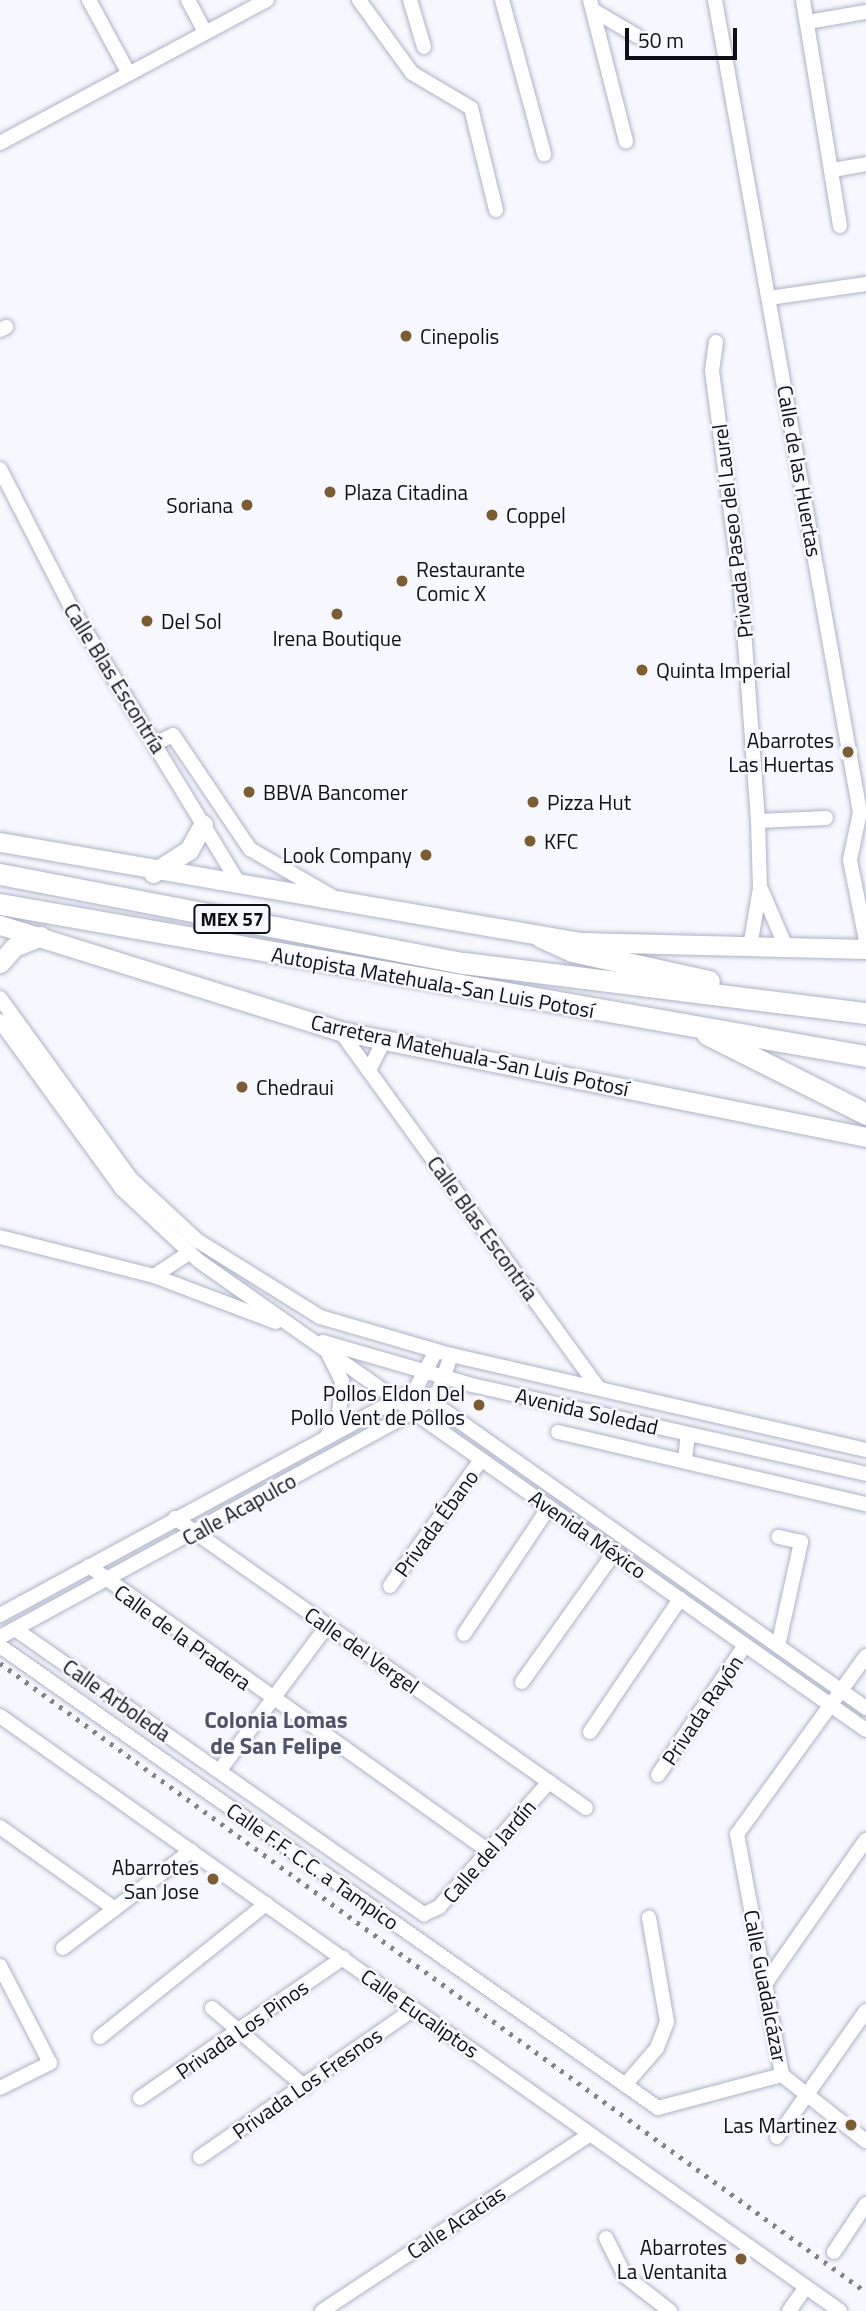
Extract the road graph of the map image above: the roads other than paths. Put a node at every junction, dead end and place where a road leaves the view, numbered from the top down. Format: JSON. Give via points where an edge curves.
{"nodes":[{"id":1,"x":89,"y":0,"type":"edge"},
{"id":2,"x":188,"y":0,"type":"edge"},
{"id":3,"x":267,"y":0,"type":"edge"},
{"id":4,"x":359,"y":0,"type":"edge"},
{"id":5,"x":410,"y":0,"type":"edge"},
{"id":6,"x":502,"y":0,"type":"edge"},
{"id":7,"x":715,"y":0,"type":"edge"},
{"id":8,"x":803,"y":0,"type":"edge"},
{"id":9,"x":591,"y":5,"type":"edge"},
{"id":10,"x":866,"y":12,"type":"edge"},
{"id":11,"x":808,"y":22,"type":"junction"},
{"id":12,"x":205,"y":32,"type":"junction"},
{"id":13,"x":637,"y":36,"type":"dead end"},
{"id":14,"x":424,"y":47,"type":"dead end"},
{"id":15,"x":129,"y":74,"type":"junction"},
{"id":16,"x":626,"y":141,"type":"dead end"},
{"id":17,"x":0,"y":143,"type":"edge"},
{"id":18,"x":544,"y":154,"type":"dead end"},
{"id":19,"x":866,"y":164,"type":"edge"},
{"id":20,"x":834,"y":170,"type":"junction"},
{"id":21,"x":496,"y":210,"type":"dead end"},
{"id":22,"x":839,"y":226,"type":"dead end"},
{"id":23,"x":866,"y":284,"type":"edge"},
{"id":24,"x":769,"y":298,"type":"junction"},
{"id":25,"x":716,"y":342,"type":"dead end"},
{"id":26,"x":0,"y":469,"type":"edge"},
{"id":27,"x":156,"y":743,"type":"junction"},
{"id":28,"x":826,"y":818,"type":"dead end"},
{"id":29,"x":758,"y":821,"type":"junction"},
{"id":30,"x":203,"y":825,"type":"junction"},
{"id":31,"x":0,"y":842,"type":"edge"},
{"id":32,"x":0,"y":854,"type":"edge"},
{"id":33,"x":110,"y":865,"type":"junction"},
{"id":34,"x":153,"y":873,"type":"junction"},
{"id":35,"x":0,"y":874,"type":"edge"},
{"id":36,"x":238,"y":882,"type":"junction"},
{"id":37,"x":760,"y":888,"type":"junction"},
{"id":38,"x":335,"y":899,"type":"junction"},
{"id":39,"x":0,"y":904,"type":"edge"},
{"id":40,"x":2,"y":924,"type":"edge"},
{"id":41,"x":41,"y":936,"type":"junction"},
{"id":42,"x":541,"y":937,"type":"junction"},
{"id":43,"x":866,"y":941,"type":"edge"},
{"id":44,"x":750,"y":947,"type":"junction"},
{"id":45,"x":786,"y":947,"type":"junction"},
{"id":46,"x":866,"y":948,"type":"edge"},
{"id":47,"x":0,"y":963,"type":"edge"},
{"id":48,"x":0,"y":998,"type":"edge"},
{"id":49,"x":835,"y":1008,"type":"junction"},
{"id":50,"x":866,"y":1013,"type":"edge"},
{"id":51,"x":0,"y":1021,"type":"edge"},
{"id":52,"x":687,"y":1024,"type":"junction"},
{"id":53,"x":340,"y":1031,"type":"junction"},
{"id":54,"x":384,"y":1040,"type":"junction"},
{"id":55,"x":866,"y":1056,"type":"edge"},
{"id":56,"x":369,"y":1070,"type":"junction"},
{"id":57,"x":866,"y":1114,"type":"edge"},
{"id":58,"x":866,"y":1137,"type":"edge"},
{"id":59,"x":0,"y":1237,"type":"edge"},
{"id":60,"x":189,"y":1253,"type":"junction"},
{"id":61,"x":154,"y":1276,"type":"junction"},
{"id":62,"x":310,"y":1338,"type":"junction"},
{"id":63,"x":436,"y":1351,"type":"junction"},
{"id":64,"x":452,"y":1355,"type":"junction"},
{"id":65,"x":429,"y":1372,"type":"junction"},
{"id":66,"x":444,"y":1377,"type":"junction"},
{"id":67,"x":597,"y":1386,"type":"junction"},
{"id":68,"x":415,"y":1390,"type":"junction"},
{"id":69,"x":398,"y":1399,"type":"junction"},
{"id":70,"x":429,"y":1400,"type":"junction"},
{"id":71,"x":415,"y":1411,"type":"junction"},
{"id":72,"x":558,"y":1432,"type":"dead end"},
{"id":73,"x":688,"y":1434,"type":"junction"},
{"id":74,"x":327,"y":1436,"type":"junction"},
{"id":75,"x":866,"y":1450,"type":"edge"},
{"id":76,"x":481,"y":1460,"type":"junction"},
{"id":77,"x":685,"y":1461,"type":"junction"},
{"id":78,"x":866,"y":1474,"type":"edge"},
{"id":79,"x":866,"y":1504,"type":"edge"},
{"id":80,"x":549,"y":1507,"type":"junction"},
{"id":81,"x":175,"y":1518,"type":"junction"},
{"id":82,"x":196,"y":1533,"type":"junction"},
{"id":83,"x":779,"y":1537,"type":"dead end"},
{"id":84,"x":614,"y":1553,"type":"junction"},
{"id":85,"x":89,"y":1566,"type":"junction"},
{"id":86,"x":106,"y":1581,"type":"junction"},
{"id":87,"x":390,"y":1586,"type":"dead end"},
{"id":88,"x":680,"y":1599,"type":"junction"},
{"id":89,"x":0,"y":1615,"type":"edge"},
{"id":90,"x":327,"y":1626,"type":"junction"},
{"id":91,"x":15,"y":1629,"type":"junction"},
{"id":92,"x":464,"y":1634,"type":"dead end"},
{"id":93,"x":0,"y":1637,"type":"edge"},
{"id":94,"x":745,"y":1645,"type":"junction"},
{"id":95,"x":0,"y":1646,"type":"edge"},
{"id":96,"x":778,"y":1646,"type":"junction"},
{"id":97,"x":866,"y":1656,"type":"edge"},
{"id":98,"x":522,"y":1682,"type":"dead end"},
{"id":99,"x":842,"y":1691,"type":"junction"},
{"id":100,"x":271,"y":1700,"type":"junction"},
{"id":101,"x":831,"y":1706,"type":"junction"},
{"id":102,"x":866,"y":1708,"type":"edge"},
{"id":103,"x":0,"y":1716,"type":"edge"},
{"id":104,"x":866,"y":1730,"type":"edge"},
{"id":105,"x":590,"y":1732,"type":"dead end"},
{"id":106,"x":219,"y":1770,"type":"junction"},
{"id":107,"x":658,"y":1775,"type":"dead end"},
{"id":108,"x":549,"y":1782,"type":"junction"},
{"id":109,"x":586,"y":1808,"type":"dead end"},
{"id":110,"x":0,"y":1827,"type":"edge"},
{"id":111,"x":866,"y":1840,"type":"edge"},
{"id":112,"x":487,"y":1850,"type":"junction"},
{"id":113,"x":191,"y":1851,"type":"junction"},
{"id":114,"x":266,"y":1904,"type":"junction"},
{"id":115,"x":115,"y":1909,"type":"junction"},
{"id":116,"x":424,"y":1914,"type":"joint"},
{"id":117,"x":649,"y":1918,"type":"dead end"},
{"id":118,"x":63,"y":1948,"type":"dead end"},
{"id":119,"x":342,"y":1958,"type":"junction"},
{"id":120,"x":0,"y":1966,"type":"edge"},
{"id":121,"x":765,"y":1984,"type":"junction"},
{"id":122,"x":212,"y":2008,"type":"dead end"},
{"id":123,"x":414,"y":2009,"type":"junction"},
{"id":124,"x":866,"y":2011,"type":"edge"},
{"id":125,"x":242,"y":2033,"type":"junction"},
{"id":126,"x":100,"y":2037,"type":"dead end"},
{"id":127,"x":782,"y":2075,"type":"junction"},
{"id":128,"x":625,"y":2085,"type":"junction"},
{"id":129,"x":305,"y":2087,"type":"junction"},
{"id":130,"x":0,"y":2088,"type":"edge"},
{"id":131,"x":805,"y":2097,"type":"junction"},
{"id":132,"x":140,"y":2098,"type":"dead end"},
{"id":133,"x":590,"y":2134,"type":"junction"},
{"id":134,"x":777,"y":2137,"type":"dead end"},
{"id":135,"x":866,"y":2141,"type":"edge"},
{"id":136,"x":200,"y":2157,"type":"dead end"},
{"id":137,"x":866,"y":2204,"type":"edge"},
{"id":138,"x":606,"y":2238,"type":"dead end"},
{"id":139,"x":834,"y":2252,"type":"dead end"},
{"id":140,"x":806,"y":2287,"type":"junction"},
{"id":141,"x":322,"y":2311,"type":"edge"},
{"id":142,"x":670,"y":2311,"type":"edge"},
{"id":143,"x":789,"y":2311,"type":"edge"},
{"id":144,"x":840,"y":2311,"type":"edge"}],
"edges":[{"from":1,"to":15,"type":"street"},
{"from":2,"to":12,"type":"street"},
{"from":3,"to":12,"type":"street"},
{"from":4,"to":21,"type":"street","via":[[412,73],[473,113]]},
{"from":5,"to":14,"type":"street"},
{"from":6,"to":18,"type":"street"},
{"from":7,"to":24,"type":"street","name":"Calle de las Huertas"},
{"from":8,"to":11,"type":"street"},
{"from":9,"to":13,"type":"street"},
{"from":9,"to":16,"type":"street"},
{"from":10,"to":11,"type":"street"},
{"from":11,"to":20,"type":"street"},
{"from":12,"to":15,"type":"street"},
{"from":15,"to":17,"type":"street"},
{"from":19,"to":20,"type":"street"},
{"from":20,"to":22,"type":"street"},
{"from":23,"to":24,"type":"street"},
{"from":24,"to":43,"type":"street","name":"Calle de las Huertas","via":[[860,812],[850,860]]},
{"from":25,"to":29,"type":"street","name":"Privada Paseo del Laurel","via":[[712,371],[741,589]]},
{"from":26,"to":27,"type":"street","name":"Calle Blas Escontría","via":[[72,609]]},
{"from":27,"to":30,"type":"street","name":"Calle Blas Escontría"},
{"from":27,"to":38,"type":"street","via":[[173,735],[250,849]]},
{"from":28,"to":29,"type":"street"},
{"from":29,"to":37,"type":"street","name":"Privada Paseo del Laurel"},
{"from":30,"to":34,"type":"main road","via":[[189,850]]},
{"from":30,"to":36,"type":"street","name":"Calle Blas Escontría"},
{"from":31,"to":33,"type":"main road"},
{"from":32,"to":33,"type":"main road","via":[[48,864]]},
{"from":33,"to":34,"type":"main road"},
{"from":34,"to":36,"type":"main road"},
{"from":35,"to":49,"type":"highway","number":"MEX 57","via":[[464,963]]},
{"from":36,"to":38,"type":"main road"},
{"from":37,"to":44,"type":"street","name":"Privada Paseo del Laurel"},
{"from":37,"to":45,"type":"street","name":"Privada Paseo del Laurel"},
{"from":38,"to":42,"type":"main road"},
{"from":39,"to":52,"type":"highway","name":"Autopista Matehuala-San Luis Potosí","number":"MEX 57","via":[[458,989]]},
{"from":40,"to":41,"type":"main road","name":"Carretera Matehuala-San Luis Potosí"},
{"from":41,"to":47,"type":"main road","via":[[14,947]]},
{"from":41,"to":53,"type":"main road","name":"Carretera Matehuala-San Luis Potosí"},
{"from":42,"to":44,"type":"main road"},
{"from":42,"to":49,"type":"highway","via":[[572,951]]},
{"from":44,"to":45,"type":"main road"},
{"from":45,"to":46,"type":"main road"},
{"from":48,"to":63,"type":"street","name":"Avenida Soledad","via":[[131,1179],[198,1241],[320,1317]]},
{"from":49,"to":50,"type":"highway","number":"MEX 57"},
{"from":51,"to":60,"type":"street","via":[[122,1189]]},
{"from":52,"to":55,"type":"highway","name":"Autopista Matehuala-San Luis Potosí","number":"MEX 57"},
{"from":52,"to":57,"type":"highway"},
{"from":53,"to":54,"type":"main road","name":"Carretera Matehuala-San Luis Potosí"},
{"from":53,"to":56,"type":"street","name":"Calle Blas Escontría"},
{"from":54,"to":56,"type":"street"},
{"from":54,"to":58,"type":"main road","name":"Carretera Matehuala-San Luis Potosí"},
{"from":56,"to":67,"type":"street","name":"Calle Blas Escontría"},
{"from":59,"to":61,"type":"street"},
{"from":60,"to":61,"type":"street"},
{"from":60,"to":62,"type":"street"},
{"from":61,"to":62,"type":"street"},
{"from":62,"to":65,"type":"street","name":"Avenida Soledad"},
{"from":62,"to":69,"type":"street","name":"Avenida México"},
{"from":62,"to":74,"type":"street","via":[[334,1360],[342,1381],[339,1415]]},
{"from":63,"to":64,"type":"street","name":"Avenida Soledad"},
{"from":63,"to":65,"type":"street","name":"Calle Acapulco"},
{"from":64,"to":66,"type":"street","name":"Calle Acapulco"},
{"from":64,"to":67,"type":"street","name":"Avenida Soledad"},
{"from":65,"to":66,"type":"street","name":"Avenida Soledad"},
{"from":65,"to":68,"type":"street","name":"Calle Acapulco"},
{"from":66,"to":70,"type":"street","name":"Calle Acapulco"},
{"from":66,"to":73,"type":"street","name":"Avenida Soledad"},
{"from":67,"to":75,"type":"street","name":"Avenida Soledad"},
{"from":68,"to":69,"type":"street","name":"Calle Acapulco"},
{"from":68,"to":70,"type":"street","name":"Avenida México"},
{"from":69,"to":71,"type":"street","name":"Avenida México"},
{"from":69,"to":74,"type":"street","name":"Calle Acapulco"},
{"from":70,"to":71,"type":"street","name":"Calle Acapulco"},
{"from":70,"to":96,"type":"street","name":"Avenida México"},
{"from":71,"to":76,"type":"street","name":"Avenida México"},
{"from":71,"to":82,"type":"street","name":"Calle Acapulco"},
{"from":72,"to":77,"type":"street"},
{"from":73,"to":77,"type":"street"},
{"from":73,"to":78,"type":"street","name":"Avenida Soledad"},
{"from":74,"to":81,"type":"street","name":"Calle Acapulco"},
{"from":76,"to":80,"type":"street","name":"Avenida México"},
{"from":76,"to":87,"type":"street","name":"Privada Ébano"},
{"from":77,"to":79,"type":"street"},
{"from":80,"to":84,"type":"street","name":"Avenida México"},
{"from":80,"to":92,"type":"street"},
{"from":81,"to":82,"type":"street","name":"Calle del Vergel"},
{"from":81,"to":85,"type":"street","name":"Calle Acapulco"},
{"from":82,"to":86,"type":"street","name":"Calle Acapulco"},
{"from":82,"to":90,"type":"street","name":"Calle del Vergel"},
{"from":83,"to":96,"type":"street","via":[[801,1542]]},
{"from":84,"to":88,"type":"street","name":"Avenida México"},
{"from":84,"to":98,"type":"street"},
{"from":85,"to":86,"type":"street","name":"Calle de la Pradera"},
{"from":85,"to":89,"type":"street","name":"Calle Acapulco"},
{"from":86,"to":91,"type":"street","name":"Calle Acapulco"},
{"from":86,"to":100,"type":"street","name":"Calle de la Pradera"},
{"from":88,"to":94,"type":"street","name":"Avenida México"},
{"from":88,"to":105,"type":"street"},
{"from":90,"to":100,"type":"street"},
{"from":90,"to":108,"type":"street","name":"Calle del Vergel"},
{"from":91,"to":93,"type":"street","name":"Calle Acapulco"},
{"from":91,"to":106,"type":"street","name":"Calle Arboleda"},
{"from":94,"to":101,"type":"street","name":"Avenida México"},
{"from":94,"to":107,"type":"street","name":"Privada Rayón"},
{"from":95,"to":128,"type":"street","name":"Calle F.F. C.C. a Tampico"},
{"from":96,"to":99,"type":"street","name":"Avenida México"},
{"from":97,"to":99,"type":"street"},
{"from":99,"to":101,"type":"street"},
{"from":99,"to":102,"type":"street","name":"Avenida México"},
{"from":100,"to":106,"type":"street"},
{"from":100,"to":112,"type":"street","name":"Calle de la Pradera"},
{"from":101,"to":104,"type":"street","name":"Avenida México"},
{"from":101,"to":121,"type":"street","name":"Calle Guadalcázar","via":[[737,1834]]},
{"from":103,"to":113,"type":"street","name":"Calle Eucaliptos"},
{"from":106,"to":116,"type":"street","name":"Calle Arboleda"},
{"from":108,"to":109,"type":"street","name":"Calle del Vergel"},
{"from":108,"to":112,"type":"street","name":"Calle del Jardín"},
{"from":110,"to":115,"type":"street"},
{"from":111,"to":121,"type":"street"},
{"from":112,"to":116,"type":"street","name":"Calle del Jardín","via":[[439,1907]]},
{"from":113,"to":114,"type":"street","name":"Calle Eucaliptos"},
{"from":113,"to":115,"type":"street"},
{"from":114,"to":119,"type":"street","name":"Calle Eucaliptos"},
{"from":114,"to":126,"type":"street"},
{"from":115,"to":118,"type":"street"},
{"from":117,"to":128,"type":"street","via":[[667,2022],[657,2048]]},
{"from":119,"to":123,"type":"street","name":"Calle Eucaliptos"},
{"from":119,"to":125,"type":"street","name":"Privada Los Pinos"},
{"from":120,"to":130,"type":"street","via":[[50,2063]]},
{"from":121,"to":127,"type":"street","name":"Calle Guadalcázar"},
{"from":122,"to":125,"type":"street"},
{"from":123,"to":129,"type":"street","name":"Privada Los Fresnos"},
{"from":123,"to":133,"type":"street","name":"Calle Eucaliptos"},
{"from":124,"to":131,"type":"street"},
{"from":125,"to":129,"type":"street"},
{"from":125,"to":132,"type":"street","name":"Privada Los Pinos"},
{"from":127,"to":128,"type":"street","name":"Calle F.F. C.C. a Tampico","via":[[659,2108]]},
{"from":127,"to":131,"type":"street","name":"Calle Guadalcázar"},
{"from":129,"to":136,"type":"street","name":"Privada Los Fresnos"},
{"from":131,"to":134,"type":"street"},
{"from":131,"to":135,"type":"street","name":"Calle Guadalcázar"},
{"from":133,"to":140,"type":"street","name":"Calle Eucaliptos"},
{"from":133,"to":141,"type":"street","name":"Calle Acacias"},
{"from":137,"to":139,"type":"street"},
{"from":138,"to":142,"type":"street","via":[[625,2276]]},
{"from":140,"to":143,"type":"street"},
{"from":140,"to":144,"type":"street","name":"Calle Eucaliptos"}]}
